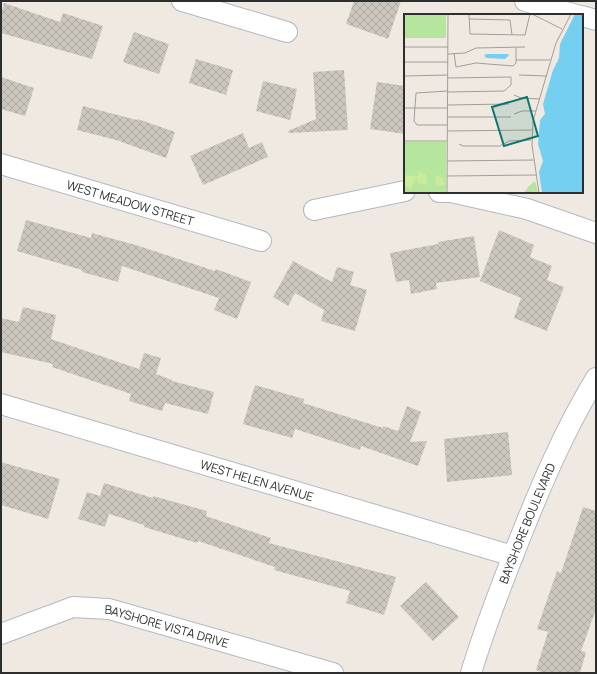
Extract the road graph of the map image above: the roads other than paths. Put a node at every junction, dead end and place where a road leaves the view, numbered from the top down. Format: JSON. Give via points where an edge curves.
{"nodes":[{"id":1,"x":182,"y":1,"type":"edge"},
{"id":2,"x":525,"y":1,"type":"edge"},
{"id":3,"x":573,"y":14,"type":"edge"},
{"id":4,"x":583,"y":16,"type":"edge"},
{"id":5,"x":596,"y":20,"type":"edge"},
{"id":6,"x":287,"y":32,"type":"dead end"},
{"id":7,"x":1,"y":164,"type":"edge"},
{"id":8,"x":404,"y":191,"type":"edge"},
{"id":9,"x":455,"y":193,"type":"edge"},
{"id":10,"x":314,"y":210,"type":"dead end"},
{"id":11,"x":596,"y":233,"type":"edge"},
{"id":12,"x":261,"y":241,"type":"dead end"},
{"id":13,"x":596,"y":378,"type":"edge"},
{"id":14,"x":1,"y":404,"type":"edge"},
{"id":15,"x":513,"y":556,"type":"junction"},
{"id":16,"x":1,"y":634,"type":"edge"},
{"id":17,"x":333,"y":673,"type":"edge"},
{"id":18,"x":471,"y":673,"type":"edge"}],
"edges":[{"from":1,"to":6,"type":"street"},
{"from":2,"to":3,"type":"street"},
{"from":4,"to":5,"type":"street"},
{"from":7,"to":12,"type":"street","name":"WEST MEADOW STREET"},
{"from":8,"to":10,"type":"street"},
{"from":9,"to":11,"type":"street","via":[[527,209]]},
{"from":13,"to":15,"type":"street","name":"BAYSHORE BOULEVARD","via":[[577,409],[544,479]]},
{"from":14,"to":15,"type":"street","name":"WEST HELEN AVENUE"},
{"from":15,"to":18,"type":"street","name":"BAYSHORE BOULEVARD","via":[[483,632]]},
{"from":16,"to":17,"type":"street","name":"BAYSHORE VISTA DRIVE","via":[[73,608],[109,608]]}]}
